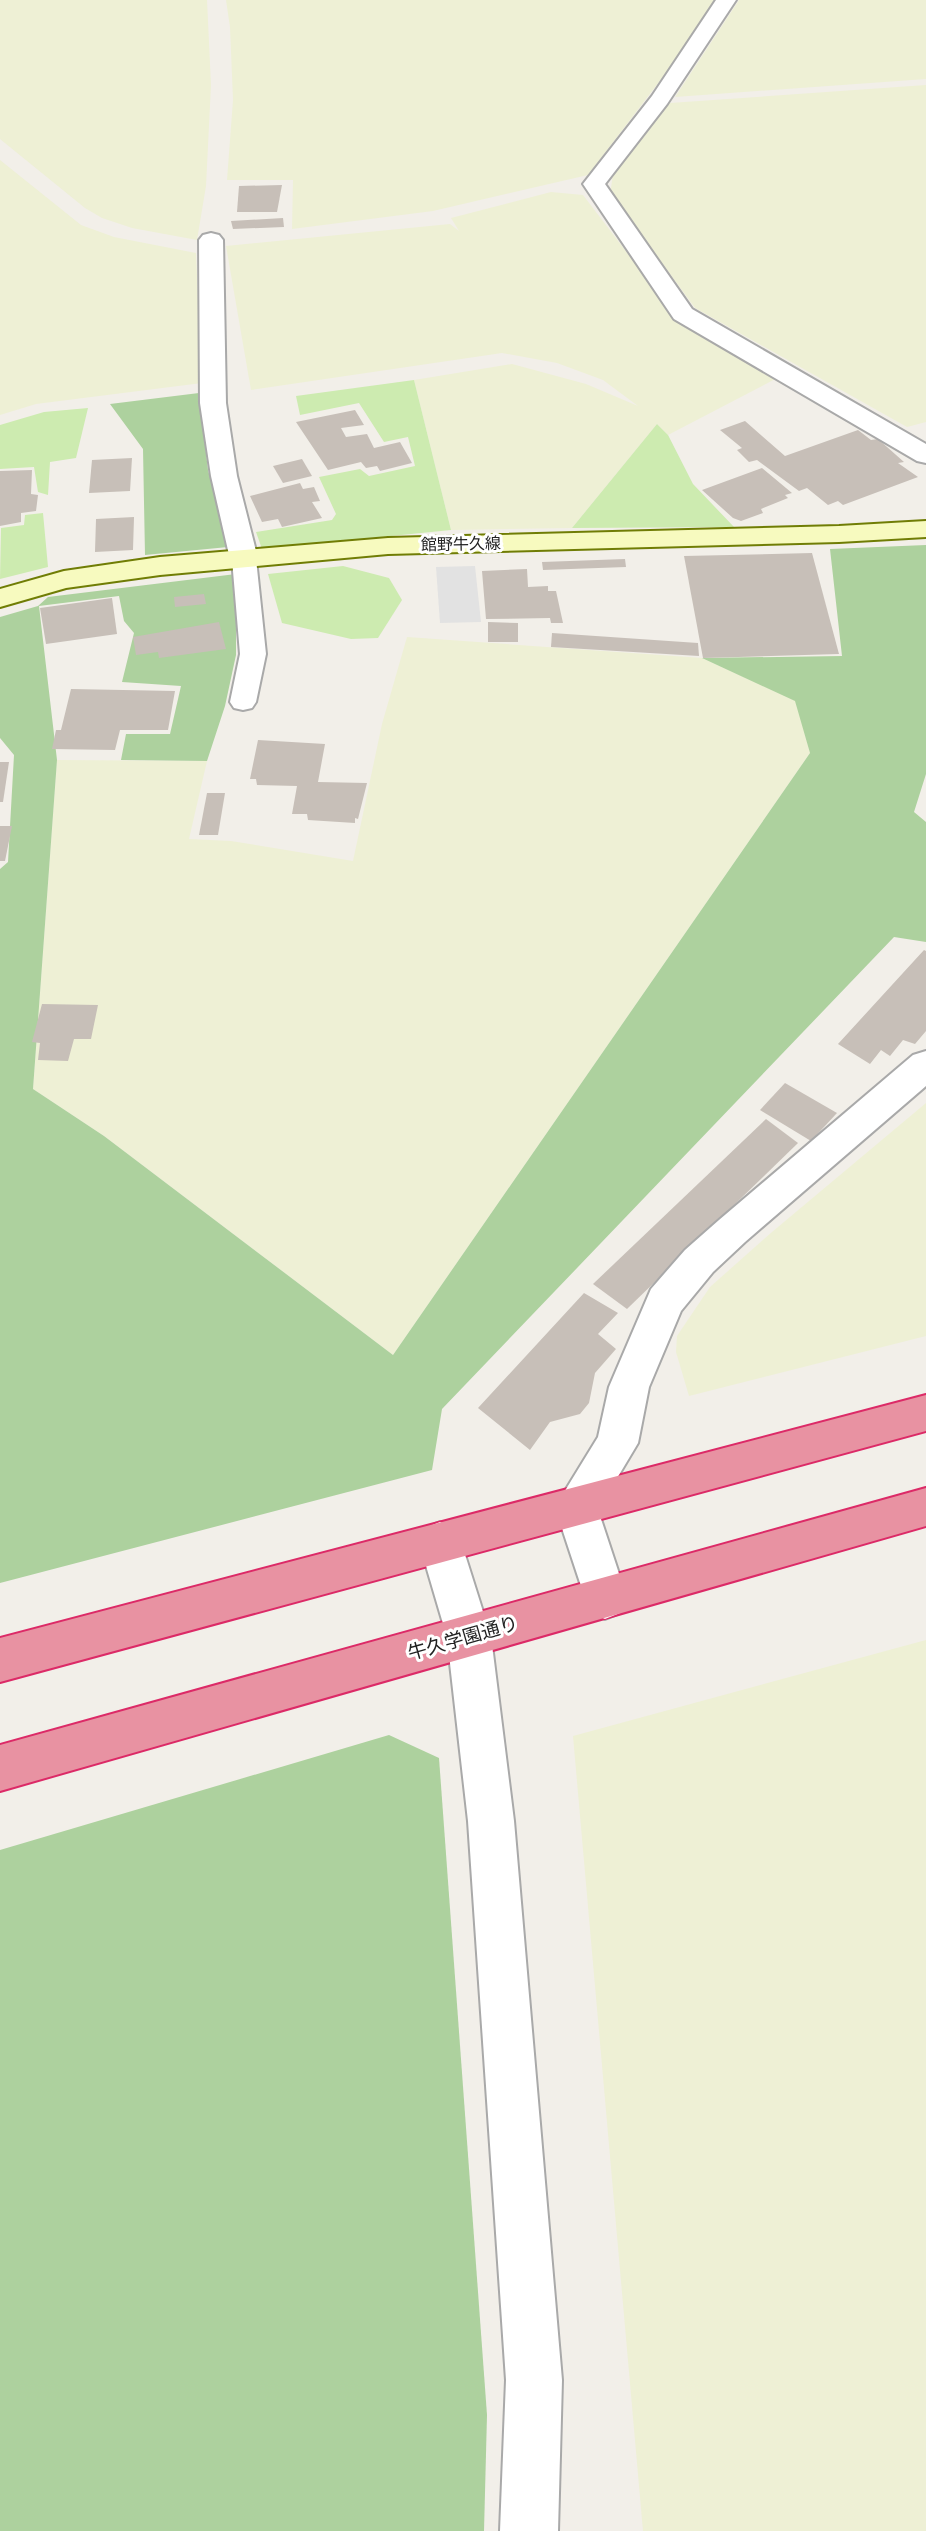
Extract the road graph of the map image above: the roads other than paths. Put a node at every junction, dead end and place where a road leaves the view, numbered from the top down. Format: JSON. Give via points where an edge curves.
{"nodes":[{"id":1,"x":726,"y":0,"type":"edge"},
{"id":2,"x":211,"y":240,"type":"dead end"},
{"id":3,"x":926,"y":455,"type":"edge"},
{"id":4,"x":926,"y":529,"type":"edge"},
{"id":5,"x":244,"y":559,"type":"junction"},
{"id":6,"x":0,"y":598,"type":"edge"},
{"id":7,"x":243,"y":702,"type":"dead end"},
{"id":8,"x":926,"y":1065,"type":"edge"},
{"id":9,"x":926,"y":1413,"type":"edge"},
{"id":10,"x":576,"y":1507,"type":"junction"},
{"id":11,"x":926,"y":1507,"type":"edge"},
{"id":12,"x":440,"y":1542,"type":"junction"},
{"id":13,"x":605,"y":1598,"type":"junction"},
{"id":14,"x":469,"y":1637,"type":"junction"},
{"id":15,"x":0,"y":1660,"type":"edge"},
{"id":16,"x":0,"y":1768,"type":"edge"},
{"id":17,"x":529,"y":2531,"type":"edge"}],
"edges":[{"from":1,"to":3,"type":"street","via":[[660,100],[594,184],[683,314]]},
{"from":2,"to":5,"type":"street","via":[[213,403]]},
{"from":4,"to":5,"type":"main road","name":"館野牛久線","via":[[388,546]]},
{"from":5,"to":6,"type":"main road","name":"館野牛久線","via":[[64,580]]},
{"from":5,"to":7,"type":"lane","via":[[253,654]]},
{"from":8,"to":10,"type":"street","via":[[732,1231],[665,1301],[629,1387],[617,1443]]},
{"from":9,"to":10,"type":"highway"},
{"from":10,"to":12,"type":"highway"},
{"from":10,"to":13,"type":"street"},
{"from":11,"to":13,"type":"highway","name":"牛久学園通り"},
{"from":12,"to":14,"type":"street"},
{"from":12,"to":15,"type":"highway"},
{"from":13,"to":14,"type":"highway","name":"牛久学園通り"},
{"from":14,"to":16,"type":"highway","name":"牛久学園通り"},
{"from":14,"to":17,"type":"street","via":[[492,1835],[534,2380]]}]}
